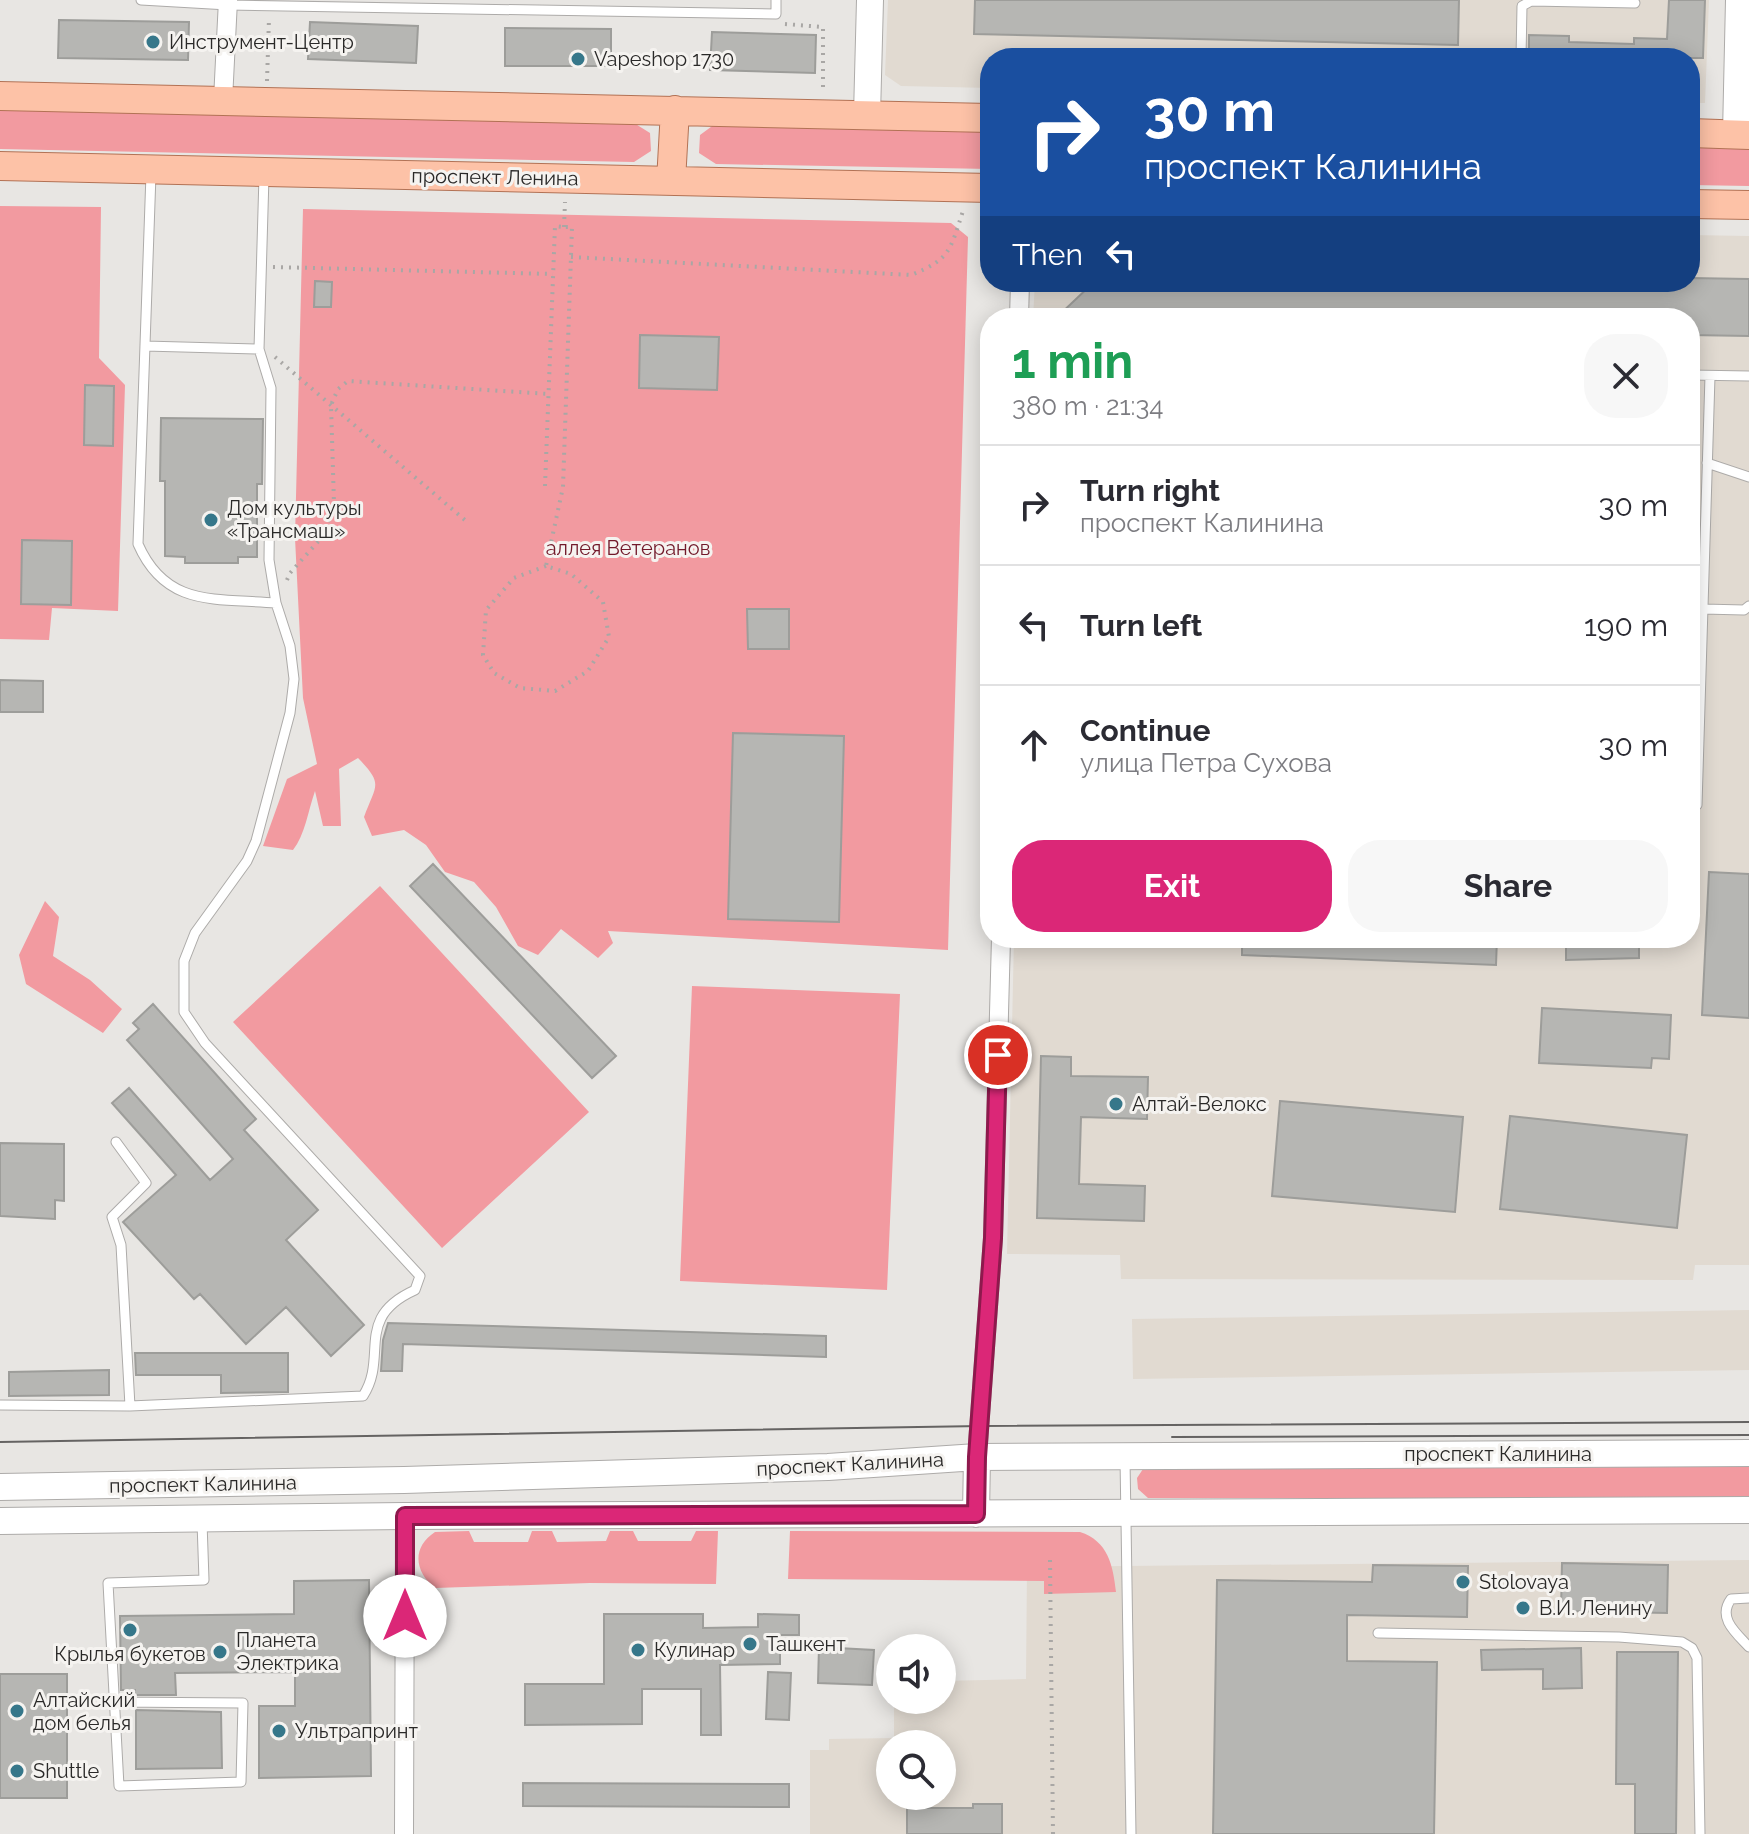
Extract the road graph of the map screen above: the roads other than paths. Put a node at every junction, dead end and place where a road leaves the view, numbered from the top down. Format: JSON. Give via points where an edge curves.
{"nodes":[{"id":1,"x":141,"y":0,"type":"edge"},
{"id":2,"x":776,"y":0,"type":"edge"},
{"id":3,"x":870,"y":0,"type":"edge"},
{"id":4,"x":1739,"y":0,"type":"edge"},
{"id":5,"x":228,"y":3,"type":"edge"},
{"id":6,"x":1635,"y":3,"type":"dead end"},
{"id":7,"x":352,"y":4,"type":"edge"},
{"id":8,"x":1521,"y":48,"type":"edge"},
{"id":9,"x":0,"y":96,"type":"edge"},
{"id":10,"x":223,"y":100,"type":"junction"},
{"id":11,"x":675,"y":110,"type":"junction"},
{"id":12,"x":867,"y":115,"type":"junction"},
{"id":13,"x":980,"y":118,"type":"edge"},
{"id":14,"x":1700,"y":133,"type":"edge"},
{"id":15,"x":1742,"y":134,"type":"edge"},
{"id":16,"x":0,"y":166,"type":"edge"},
{"id":17,"x":151,"y":169,"type":"junction"},
{"id":18,"x":264,"y":172,"type":"junction"},
{"id":19,"x":671,"y":181,"type":"junction"},
{"id":20,"x":980,"y":188,"type":"edge"},
{"id":21,"x":1700,"y":204,"type":"edge"},
{"id":22,"x":1749,"y":205,"type":"edge"},
{"id":23,"x":145,"y":346,"type":"junction"},
{"id":24,"x":259,"y":349,"type":"junction"},
{"id":25,"x":1700,"y":376,"type":"edge"},
{"id":26,"x":1710,"y":376,"type":"junction"},
{"id":27,"x":1749,"y":376,"type":"edge"},
{"id":28,"x":1707,"y":463,"type":"junction"},
{"id":29,"x":1749,"y":477,"type":"edge"},
{"id":30,"x":276,"y":603,"type":"junction"},
{"id":31,"x":1749,"y":606,"type":"edge"},
{"id":32,"x":1703,"y":609,"type":"junction"},
{"id":33,"x":1700,"y":707,"type":"edge"},
{"id":34,"x":1001,"y":948,"type":"edge"},
{"id":35,"x":116,"y":1142,"type":"dead end"},
{"id":36,"x":0,"y":1405,"type":"edge"},
{"id":37,"x":130,"y":1406,"type":"junction"},
{"id":38,"x":978,"y":1448,"type":"junction"},
{"id":39,"x":1749,"y":1453,"type":"edge"},
{"id":40,"x":1125,"y":1456,"type":"junction"},
{"id":41,"x":404,"y":1480,"type":"junction"},
{"id":42,"x":0,"y":1487,"type":"edge"},
{"id":43,"x":1749,"y":1510,"type":"edge"},
{"id":44,"x":976,"y":1514,"type":"junction"},
{"id":45,"x":1126,"y":1514,"type":"junction"},
{"id":46,"x":405,"y":1516,"type":"junction"},
{"id":47,"x":202,"y":1519,"type":"junction"},
{"id":48,"x":0,"y":1521,"type":"edge"},
{"id":49,"x":1749,"y":1598,"type":"edge"},
{"id":50,"x":1378,"y":1633,"type":"dead end"},
{"id":51,"x":1749,"y":1647,"type":"edge"},
{"id":52,"x":114,"y":1702,"type":"junction"},
{"id":53,"x":404,"y":1834,"type":"edge"},
{"id":54,"x":1131,"y":1834,"type":"edge"},
{"id":55,"x":1700,"y":1834,"type":"edge"}],
"edges":[{"from":1,"to":5,"type":"lane"},
{"from":2,"to":7,"type":"lane","via":[[776,14]]},
{"from":3,"to":12,"type":"main road"},
{"from":4,"to":15,"type":"main road"},
{"from":5,"to":7,"type":"lane"},
{"from":5,"to":10,"type":"street"},
{"from":6,"to":8,"type":"lane","via":[[1531,1],[1522,6]]},
{"from":9,"to":10,"type":"main road"},
{"from":10,"to":11,"type":"main road"},
{"from":11,"to":12,"type":"main road"},
{"from":11,"to":19,"type":"main road"},
{"from":12,"to":13,"type":"main road"},
{"from":14,"to":15,"type":"main road"},
{"from":16,"to":17,"type":"main road","name":"проспект Ленина"},
{"from":17,"to":18,"type":"main road","name":"проспект Ленина"},
{"from":17,"to":23,"type":"lane"},
{"from":18,"to":19,"type":"main road","name":"проспект Ленина"},
{"from":18,"to":24,"type":"lane"},
{"from":19,"to":20,"type":"main road","name":"проспект Ленина"},
{"from":21,"to":22,"type":"main road"},
{"from":23,"to":24,"type":"lane"},
{"from":23,"to":30,"type":"lane","via":[[138,544],[147,565],[164,584],[193,596]]},
{"from":24,"to":30,"type":"lane","via":[[271,388],[269,560]]},
{"from":25,"to":26,"type":"lane"},
{"from":26,"to":27,"type":"lane"},
{"from":26,"to":28,"type":"lane"},
{"from":28,"to":29,"type":"lane"},
{"from":28,"to":32,"type":"lane"},
{"from":30,"to":37,"type":"lane","via":[[290,646],[290,713],[256,841],[195,933],[184,961],[184,1012],[205,1043],[420,1276],[419,1284],[387,1308],[373,1339],[372,1382],[363,1396]]},
{"from":31,"to":32,"type":"lane"},
{"from":32,"to":33,"type":"lane"},
{"from":34,"to":38,"type":"street","via":[[993,1238]]},
{"from":35,"to":37,"type":"lane","via":[[146,1183],[112,1217],[121,1245]]},
{"from":36,"to":37,"type":"lane"},
{"from":38,"to":40,"type":"main road","name":"проспект Калинина"},
{"from":38,"to":41,"type":"main road","name":"проспект Калинина","via":[[828,1467]]},
{"from":38,"to":44,"type":"main road"},
{"from":39,"to":40,"type":"main road","name":"проспект Калинина"},
{"from":40,"to":45,"type":"lane"},
{"from":41,"to":42,"type":"main road","name":"проспект Калинина"},
{"from":41,"to":46,"type":"main road"},
{"from":43,"to":45,"type":"main road","name":"проспект Калинина"},
{"from":44,"to":45,"type":"main road","name":"проспект Калинина"},
{"from":44,"to":46,"type":"main road","name":"проспект Калинина"},
{"from":45,"to":54,"type":"lane"},
{"from":46,"to":47,"type":"main road","name":"проспект Калинина"},
{"from":46,"to":53,"type":"street"},
{"from":47,"to":48,"type":"main road","name":"проспект Калинина"},
{"from":47,"to":52,"type":"lane","via":[[204,1580],[108,1583]]},
{"from":49,"to":51,"type":"lane","via":[[1731,1599],[1725,1617]]},
{"from":50,"to":55,"type":"lane","via":[[1619,1637],[1682,1642],[1692,1648],[1697,1658]]},
{"from":52,"to":52,"type":"lane","via":[[119,1786],[241,1782],[243,1703]]}]}
